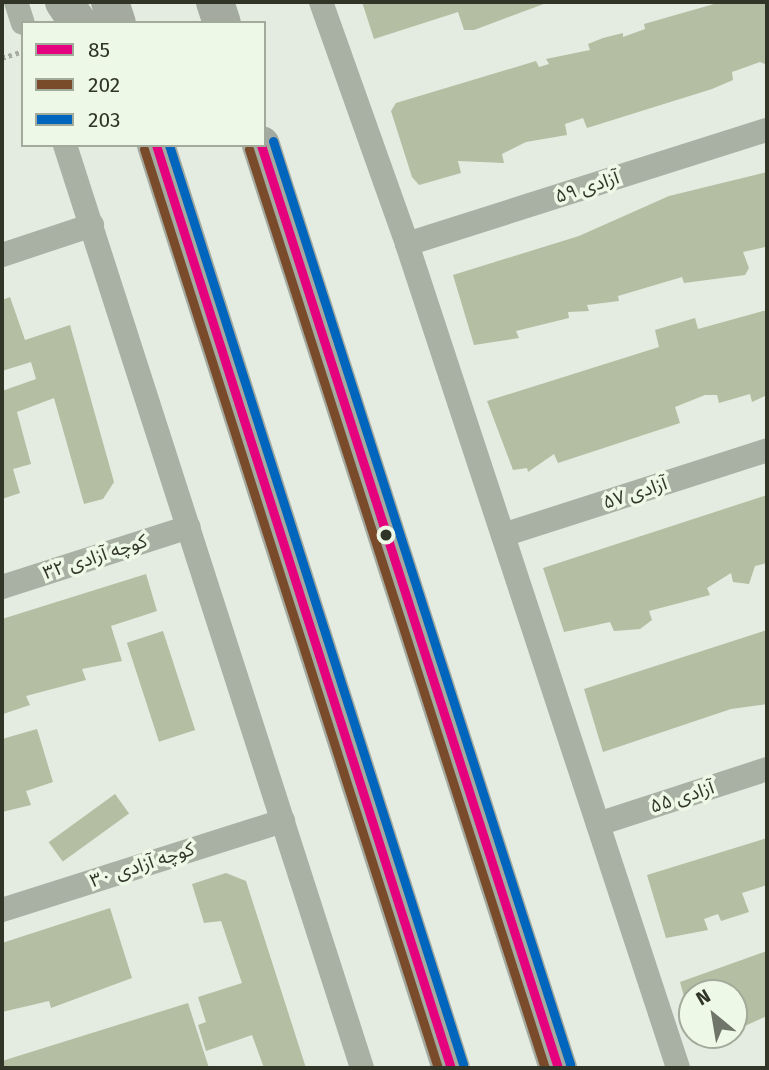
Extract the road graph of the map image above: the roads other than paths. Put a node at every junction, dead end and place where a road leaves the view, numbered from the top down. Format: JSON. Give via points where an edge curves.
{"nodes":[{"id":1,"x":16,"y":2,"type":"edge"},
{"id":2,"x":64,"y":2,"type":"edge"},
{"id":3,"x":110,"y":2,"type":"edge"},
{"id":4,"x":215,"y":2,"type":"edge"},
{"id":5,"x":321,"y":2,"type":"edge"},
{"id":6,"x":22,"y":21,"type":"edge"},
{"id":7,"x":77,"y":21,"type":"edge"},
{"id":8,"x":116,"y":21,"type":"edge"},
{"id":9,"x":221,"y":21,"type":"edge"},
{"id":10,"x":767,"y":130,"type":"edge"},
{"id":11,"x":66,"y":147,"type":"edge"},
{"id":12,"x":157,"y":147,"type":"edge"},
{"id":13,"x":262,"y":147,"type":"edge"},
{"id":14,"x":92,"y":225,"type":"junction"},
{"id":15,"x":407,"y":244,"type":"junction"},
{"id":16,"x":2,"y":255,"type":"edge"},
{"id":17,"x":767,"y":450,"type":"edge"},
{"id":18,"x":188,"y":527,"type":"junction"},
{"id":19,"x":503,"y":535,"type":"junction"},
{"id":20,"x":2,"y":587,"type":"edge"},
{"id":21,"x":767,"y":769,"type":"edge"},
{"id":22,"x":283,"y":821,"type":"junction"},
{"id":23,"x":598,"y":824,"type":"junction"},
{"id":24,"x":2,"y":910,"type":"edge"},
{"id":25,"x":362,"y":1068,"type":"edge"},
{"id":26,"x":451,"y":1068,"type":"edge"},
{"id":27,"x":558,"y":1068,"type":"edge"},
{"id":28,"x":678,"y":1068,"type":"edge"}],
"edges":[{"from":1,"to":6,"type":"street"},
{"from":2,"to":7,"type":"highway"},
{"from":3,"to":8,"type":"highway"},
{"from":4,"to":9,"type":"highway"},
{"from":5,"to":15,"type":"street"},
{"from":10,"to":15,"type":"street","name":"آزادی ۵۹"},
{"from":11,"to":14,"type":"street"},
{"from":12,"to":26,"type":"highway"},
{"from":13,"to":27,"type":"highway"},
{"from":14,"to":16,"type":"street"},
{"from":14,"to":18,"type":"street"},
{"from":15,"to":19,"type":"street"},
{"from":17,"to":19,"type":"street","name":"آزادی ۵۷"},
{"from":18,"to":20,"type":"street","name":"کوچه آزادی ۳۲"},
{"from":18,"to":22,"type":"street"},
{"from":19,"to":23,"type":"street"},
{"from":21,"to":23,"type":"street","name":"آزادی ۵۵"},
{"from":22,"to":24,"type":"street","name":"کوچه آزادی ۳۰"},
{"from":22,"to":25,"type":"street"},
{"from":23,"to":28,"type":"street"}]}
